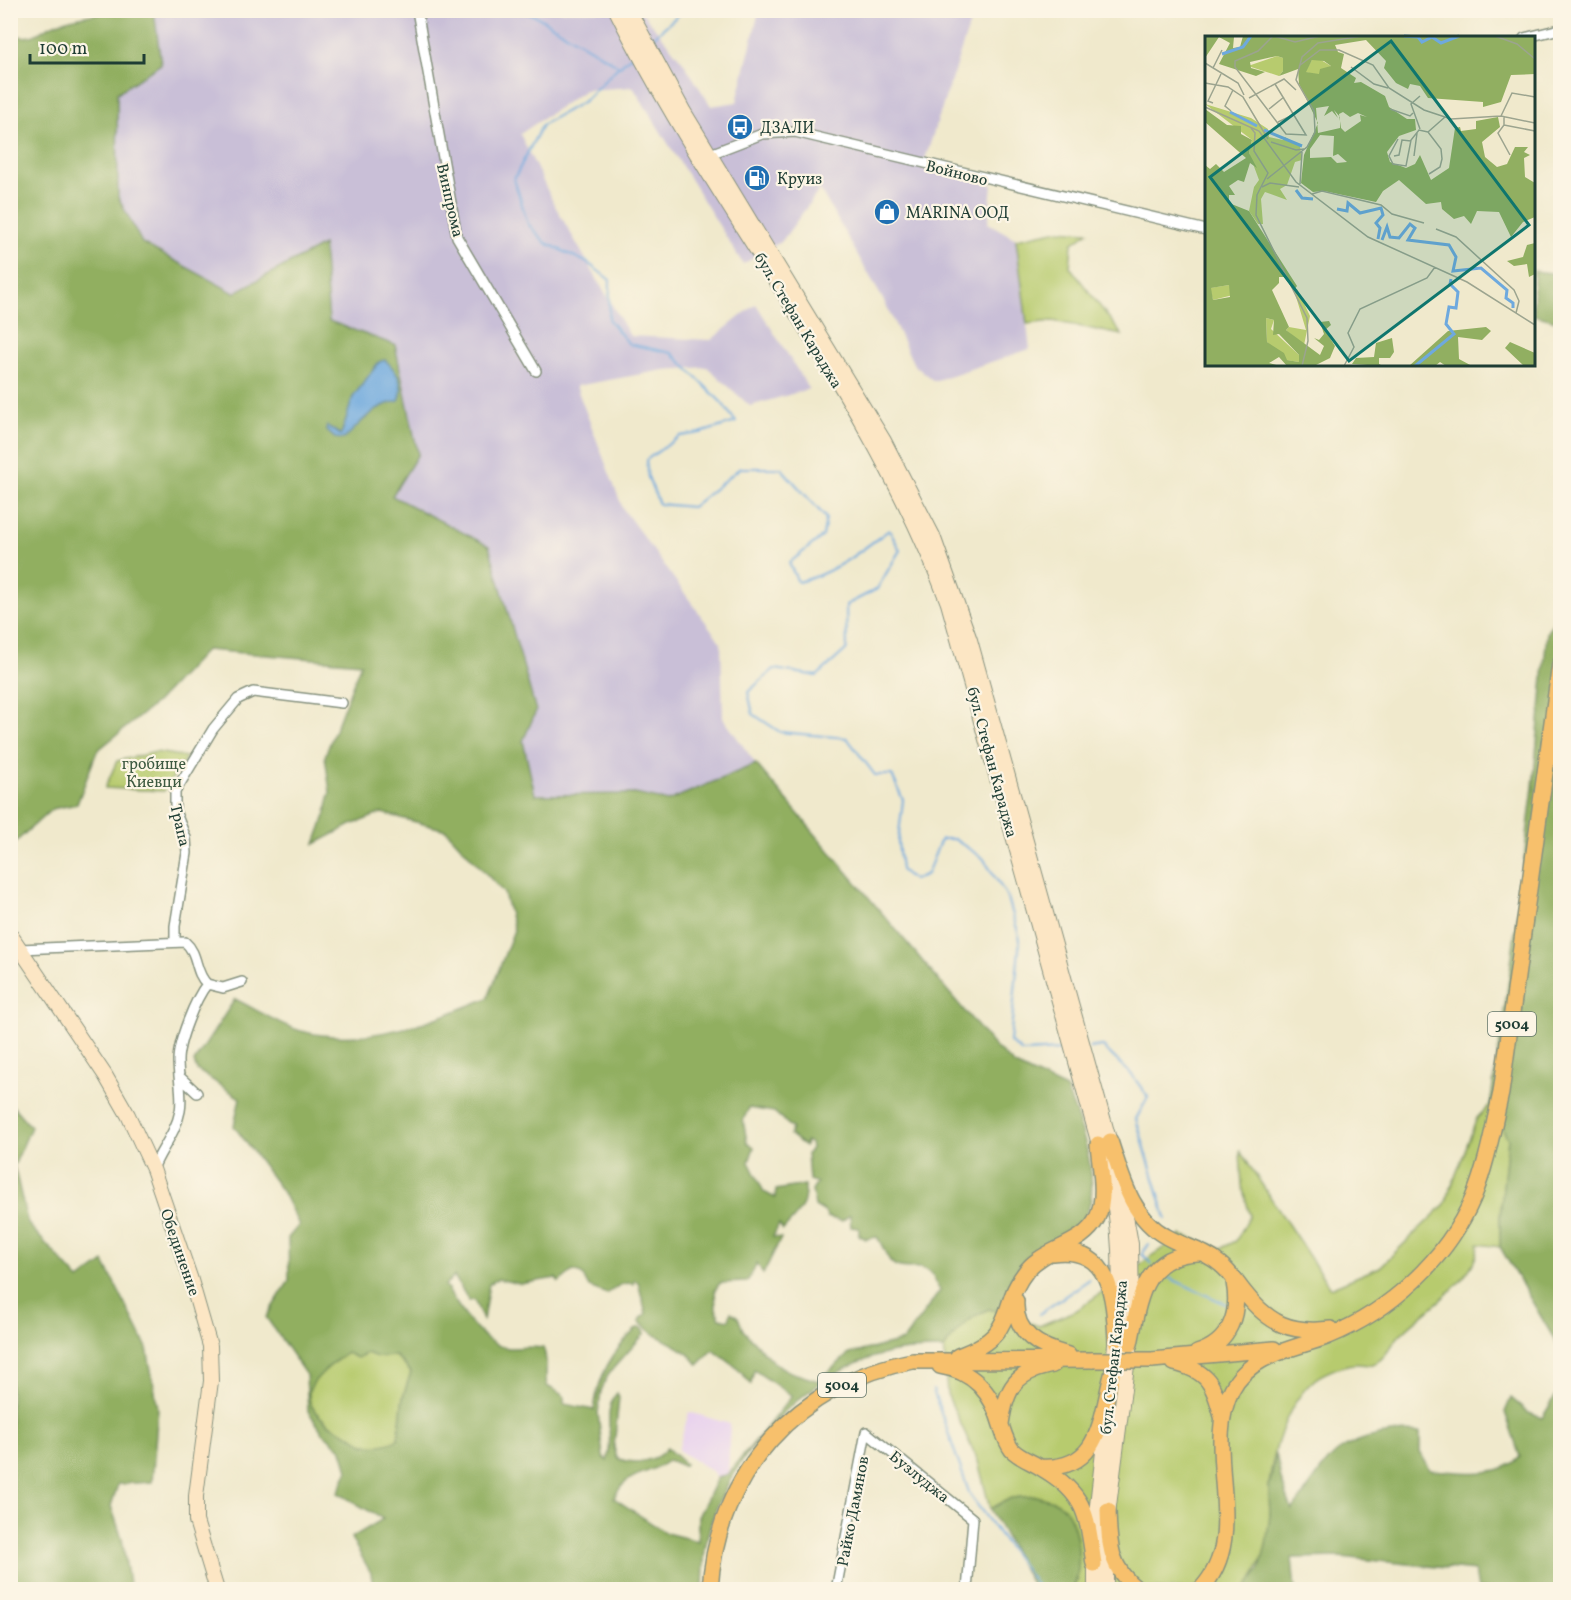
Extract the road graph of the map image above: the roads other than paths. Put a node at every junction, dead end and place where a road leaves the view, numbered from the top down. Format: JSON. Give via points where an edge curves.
{"nodes":[{"id":1,"x":417,"y":10,"type":"edge"},
{"id":2,"x":616,"y":10,"type":"edge"},
{"id":3,"x":629,"y":10,"type":"edge"},
{"id":4,"x":1560,"y":29,"type":"edge"},
{"id":5,"x":1532,"y":36,"type":"edge"},
{"id":6,"x":705,"y":156,"type":"junction"},
{"id":7,"x":1205,"y":230,"type":"edge"},
{"id":8,"x":536,"y":370,"type":"dead end"},
{"id":9,"x":1560,"y":664,"type":"edge"},
{"id":10,"x":342,"y":703,"type":"dead end"},
{"id":11,"x":10,"y":934,"type":"edge"},
{"id":12,"x":175,"y":941,"type":"junction"},
{"id":13,"x":20,"y":949,"type":"junction"},
{"id":14,"x":242,"y":982,"type":"dead end"},
{"id":15,"x":207,"y":984,"type":"junction"},
{"id":16,"x":179,"y":1076,"type":"junction"},
{"id":17,"x":197,"y":1093,"type":"dead end"},
{"id":18,"x":1104,"y":1143,"type":"junction"},
{"id":19,"x":153,"y":1169,"type":"junction"},
{"id":20,"x":1202,"y":1253,"type":"junction"},
{"id":21,"x":1046,"y":1254,"type":"junction"},
{"id":22,"x":1233,"y":1278,"type":"junction"},
{"id":23,"x":1016,"y":1292,"type":"junction"},
{"id":24,"x":1346,"y":1328,"type":"junction"},
{"id":25,"x":1123,"y":1342,"type":"junction"},
{"id":26,"x":1295,"y":1347,"type":"junction"},
{"id":27,"x":944,"y":1359,"type":"junction"},
{"id":28,"x":1088,"y":1360,"type":"junction"},
{"id":29,"x":1157,"y":1360,"type":"junction"},
{"id":30,"x":913,"y":1361,"type":"junction"},
{"id":31,"x":1112,"y":1375,"type":"junction"},
{"id":32,"x":1223,"y":1419,"type":"junction"},
{"id":33,"x":1001,"y":1424,"type":"junction"},
{"id":34,"x":866,"y":1432,"type":"joint"},
{"id":35,"x":1040,"y":1467,"type":"junction"},
{"id":36,"x":1108,"y":1510,"type":"junction"},
{"id":37,"x":1094,"y":1563,"type":"junction"},
{"id":38,"x":217,"y":1590,"type":"edge"},
{"id":39,"x":710,"y":1590,"type":"edge"},
{"id":40,"x":836,"y":1590,"type":"edge"},
{"id":41,"x":968,"y":1590,"type":"edge"},
{"id":42,"x":1088,"y":1590,"type":"edge"},
{"id":43,"x":1095,"y":1590,"type":"edge"},
{"id":44,"x":1106,"y":1590,"type":"edge"},
{"id":45,"x":1138,"y":1590,"type":"edge"},
{"id":46,"x":1200,"y":1590,"type":"edge"}],
"edges":[{"from":1,"to":8,"type":"street","name":"Винпрома","via":[[457,237]]},
{"from":2,"to":6,"type":"main road","name":"бул. Стефан Караджа"},
{"from":3,"to":6,"type":"main road","name":"бул. Стефан Караджа"},
{"from":4,"to":5,"type":"street"},
{"from":6,"to":7,"type":"street","name":"Войново","via":[[762,134],[795,132]]},
{"from":6,"to":18,"type":"main road","name":"бул. Стефан Караджа","via":[[875,447],[927,550],[963,654]]},
{"from":9,"to":24,"type":"main road","number":"5004","via":[[1516,996],[1487,1157],[1459,1226],[1439,1253],[1384,1305]]},
{"from":10,"to":12,"type":"street","name":"Трапа","via":[[253,692],[238,699],[213,729],[175,792],[175,811],[186,838],[187,854]]},
{"from":11,"to":13,"type":"main road"},
{"from":12,"to":13,"type":"street"},
{"from":12,"to":15,"type":"street","via":[[185,942],[193,949],[197,971]]},
{"from":13,"to":19,"type":"main road","name":"Обединение","via":[[105,1075]]},
{"from":14,"to":15,"type":"street","via":[[223,988]]},
{"from":15,"to":16,"type":"street","via":[[181,1037]]},
{"from":16,"to":17,"type":"street"},
{"from":16,"to":19,"type":"street","via":[[180,1110]]},
{"from":18,"to":20,"type":"main road","via":[[1143,1218],[1167,1237]]},
{"from":18,"to":21,"type":"main road","via":[[1097,1217],[1084,1234]]},
{"from":18,"to":25,"type":"main road","name":"бул. Стефан Караджа","via":[[1120,1246]]},
{"from":19,"to":38,"type":"main road","name":"Обединение","via":[[210,1346],[211,1381],[196,1521]]},
{"from":20,"to":22,"type":"main road","via":[[1221,1264]]},
{"from":20,"to":25,"type":"main road","via":[[1182,1254],[1151,1274]]},
{"from":21,"to":23,"type":"main road","via":[[1027,1270]]},
{"from":21,"to":25,"type":"main road","via":[[1075,1254],[1103,1272],[1114,1298]]},
{"from":22,"to":24,"type":"main road","via":[[1256,1306],[1282,1325],[1299,1330]]},
{"from":22,"to":29,"type":"main road","via":[[1236,1311],[1224,1336],[1203,1351]]},
{"from":23,"to":27,"type":"main road","via":[[995,1336],[970,1351]]},
{"from":23,"to":28,"type":"main road","via":[[1018,1323],[1026,1334],[1048,1349]]},
{"from":24,"to":26,"type":"main road","number":"5004"},
{"from":25,"to":31,"type":"main road","name":"бул. Стефан Караджа"},
{"from":25,"to":36,"type":"main road","name":"бул. Стефан Караджа"},
{"from":26,"to":29,"type":"main road","number":"5004"},
{"from":26,"to":32,"type":"main road","via":[[1248,1369],[1232,1389]]},
{"from":27,"to":28,"type":"main road","number":"5004"},
{"from":27,"to":30,"type":"main road","number":"5004"},
{"from":28,"to":29,"type":"main road","number":"5004","bridge":true},
{"from":28,"to":33,"type":"main road","via":[[1039,1368],[1021,1377],[1008,1392]]},
{"from":29,"to":32,"type":"main road","via":[[1193,1368],[1205,1376],[1214,1389]]},
{"from":30,"to":33,"type":"main road","via":[[956,1369],[973,1378],[990,1397]]},
{"from":30,"to":39,"type":"main road","number":"5004","via":[[885,1367],[830,1391],[801,1410],[772,1439],[745,1474],[726,1508],[714,1545]]},
{"from":31,"to":35,"type":"main road","via":[[1097,1434],[1088,1450],[1071,1465]]},
{"from":31,"to":37,"type":"main road","name":"бул. Стефан Караджа"},
{"from":32,"to":46,"type":"main road","via":[[1224,1545],[1217,1567]]},
{"from":33,"to":35,"type":"main road","via":[[1013,1451]]},
{"from":34,"to":40,"type":"street","name":"Райко Дамянов"},
{"from":34,"to":41,"type":"street","name":"Бузлуджа","via":[[973,1519]]},
{"from":35,"to":37,"type":"main road","via":[[1080,1500],[1088,1522]]},
{"from":36,"to":44,"type":"main road","name":"бул. Стефан Караджа","via":[[1104,1549]]},
{"from":36,"to":45,"type":"main road","via":[[1112,1560]]},
{"from":37,"to":42,"type":"street"},
{"from":37,"to":43,"type":"main road","name":"бул. Стефан Караджа"}]}
